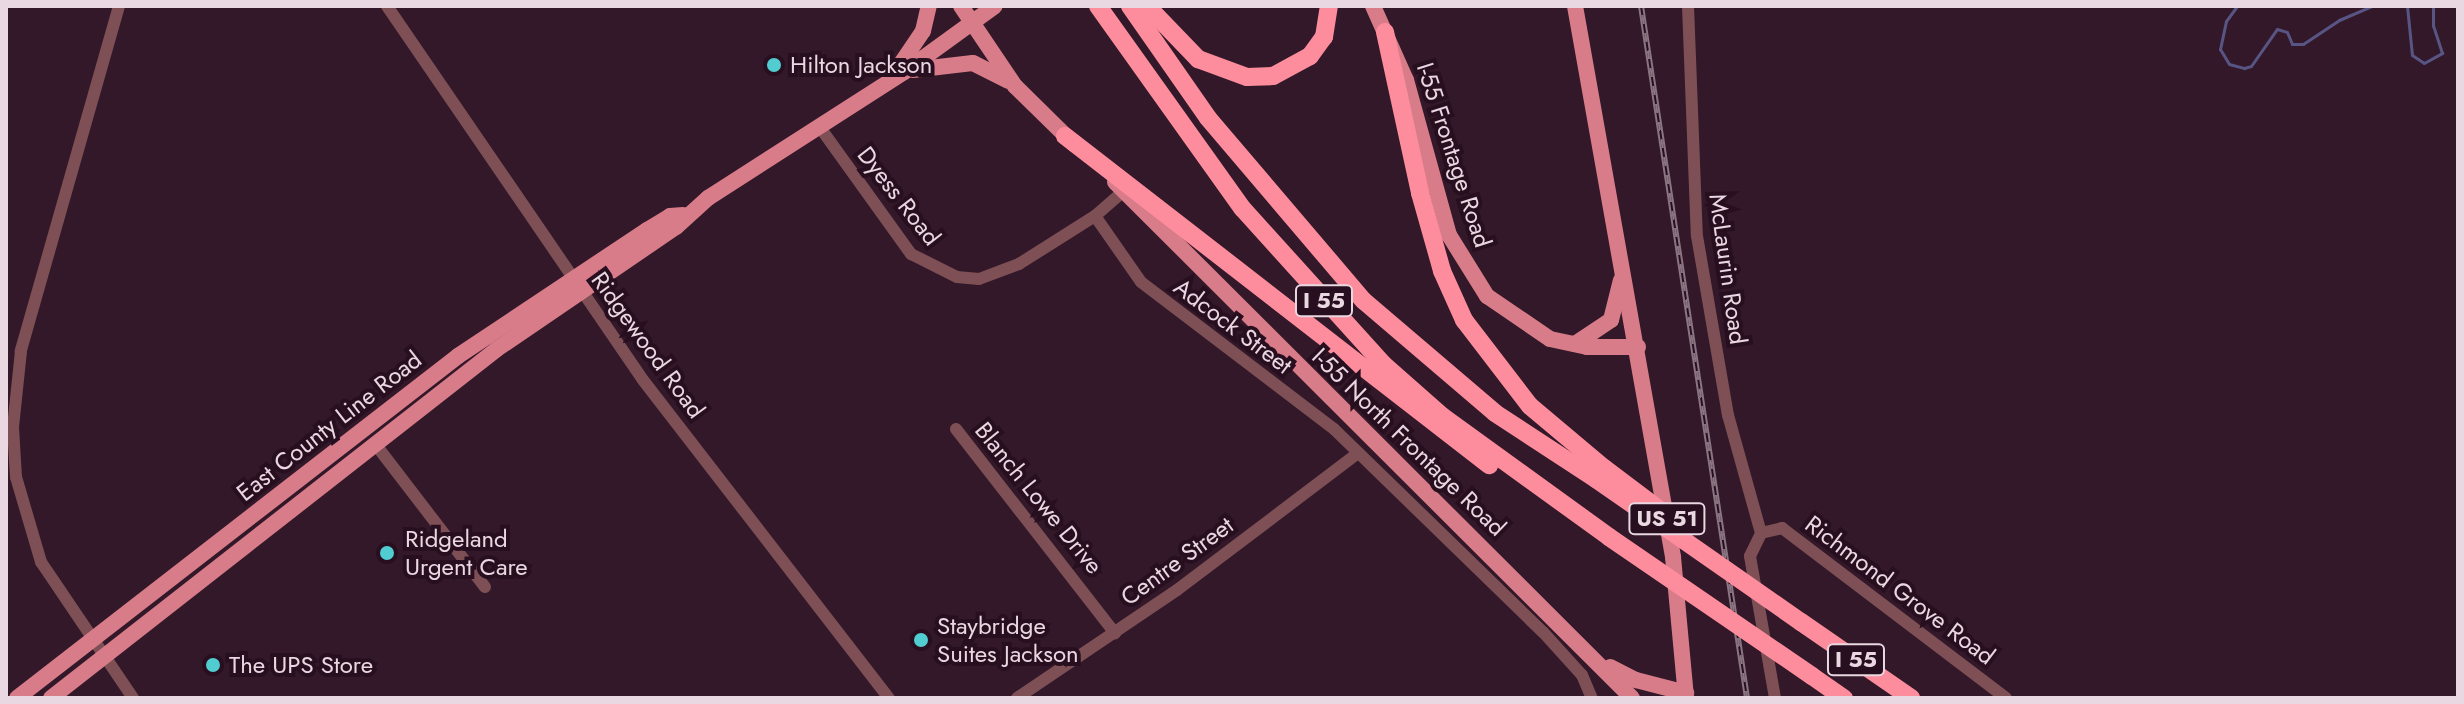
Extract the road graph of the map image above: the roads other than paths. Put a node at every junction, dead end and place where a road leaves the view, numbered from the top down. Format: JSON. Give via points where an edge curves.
{"nodes":[{"id":1,"x":119,"y":6,"type":"edge"},
{"id":2,"x":387,"y":6,"type":"edge"},
{"id":3,"x":929,"y":6,"type":"edge"},
{"id":4,"x":961,"y":6,"type":"edge"},
{"id":5,"x":995,"y":6,"type":"edge"},
{"id":6,"x":1098,"y":6,"type":"edge"},
{"id":7,"x":1130,"y":6,"type":"edge"},
{"id":8,"x":1147,"y":6,"type":"edge"},
{"id":9,"x":1329,"y":6,"type":"edge"},
{"id":10,"x":1373,"y":6,"type":"edge"},
{"id":11,"x":1575,"y":6,"type":"edge"},
{"id":12,"x":1688,"y":6,"type":"edge"},
{"id":13,"x":975,"y":24,"type":"junction"},
{"id":14,"x":1385,"y":32,"type":"junction"},
{"id":15,"x":904,"y":72,"type":"junction"},
{"id":16,"x":889,"y":81,"type":"junction"},
{"id":17,"x":1015,"y":86,"type":"junction"},
{"id":18,"x":819,"y":126,"type":"junction"},
{"id":19,"x":1065,"y":136,"type":"junction"},
{"id":20,"x":1124,"y":191,"type":"junction"},
{"id":21,"x":1095,"y":216,"type":"junction"},
{"id":22,"x":1623,"y":259,"type":"junction"},
{"id":23,"x":576,"y":286,"type":"junction"},
{"id":24,"x":1575,"y":344,"type":"junction"},
{"id":25,"x":1638,"y":347,"type":"junction"},
{"id":26,"x":956,"y":429,"type":"dead end"},
{"id":27,"x":376,"y":445,"type":"junction"},
{"id":28,"x":1358,"y":453,"type":"junction"},
{"id":29,"x":1600,"y":474,"type":"junction"},
{"id":30,"x":1761,"y":533,"type":"junction"},
{"id":31,"x":1604,"y":534,"type":"junction"},
{"id":32,"x":485,"y":587,"type":"dead end"},
{"id":33,"x":1115,"y":633,"type":"junction"},
{"id":34,"x":97,"y":648,"type":"junction"},
{"id":35,"x":1601,"y":663,"type":"junction"},
{"id":36,"x":1686,"y":696,"type":"edge"},
{"id":37,"x":17,"y":698,"type":"edge"},
{"id":38,"x":51,"y":698,"type":"edge"},
{"id":39,"x":133,"y":698,"type":"edge"},
{"id":40,"x":889,"y":698,"type":"edge"},
{"id":41,"x":1017,"y":698,"type":"edge"},
{"id":42,"x":1592,"y":698,"type":"edge"},
{"id":43,"x":1632,"y":698,"type":"edge"},
{"id":44,"x":1775,"y":698,"type":"edge"},
{"id":45,"x":1844,"y":698,"type":"edge"},
{"id":46,"x":1911,"y":698,"type":"edge"},
{"id":47,"x":2006,"y":698,"type":"edge"}],
"edges":[{"from":1,"to":34,"type":"street","via":[[14,392],[16,477],[26,522],[41,562]]},
{"from":2,"to":23,"type":"street","name":"Ridgewood Road"},
{"from":3,"to":16,"type":"main road","via":[[923,31]]},
{"from":4,"to":13,"type":"main road","name":"I-55 North Frontage Road"},
{"from":5,"to":13,"type":"main road","name":"East County Line Road"},
{"from":6,"to":31,"type":"highway","number":"I 55","via":[[1243,209],[1383,364],[1442,416]]},
{"from":7,"to":29,"type":"highway","number":"I 55","via":[[1208,118],[1364,301],[1495,413]]},
{"from":8,"to":9,"type":"highway","via":[[1198,59],[1247,77],[1273,76],[1310,56],[1324,37]]},
{"from":10,"to":14,"type":"main road","name":"I-55 Frontage Road"},
{"from":11,"to":22,"type":"main road","number":"US 51"},
{"from":12,"to":30,"type":"street","name":"McLaurin Road","via":[[1697,236],[1728,415]]},
{"from":13,"to":15,"type":"main road","name":"East County Line Road"},
{"from":13,"to":17,"type":"main road","name":"I-55 North Frontage Road"},
{"from":14,"to":24,"type":"main road","name":"I-55 Frontage Road","via":[[1406,80],[1449,235],[1465,267],[1487,296],[1521,324]]},
{"from":14,"to":29,"type":"highway","via":[[1420,193],[1442,271],[1464,320],[1530,406]]},
{"from":15,"to":16,"type":"main road","name":"East County Line Road"},
{"from":15,"to":17,"type":"main road","via":[[958,61],[992,71]]},
{"from":16,"to":18,"type":"main road","name":"East County Line Road"},
{"from":17,"to":19,"type":"main road","name":"I-55 North Frontage Road"},
{"from":18,"to":21,"type":"street","name":"Dyess Road","via":[[911,254],[942,273],[979,279],[997,275]]},
{"from":18,"to":23,"type":"main road","name":"East County Line Road","via":[[683,215],[670,216]]},
{"from":19,"to":20,"type":"main road","name":"I-55 North Frontage Road"},
{"from":19,"to":31,"type":"highway","via":[[1463,449]]},
{"from":20,"to":21,"type":"street","name":"Dyess Road"},
{"from":20,"to":35,"type":"main road","name":"I-55 North Frontage Road"},
{"from":21,"to":28,"type":"street","name":"Adcock Street","via":[[1141,282]]},
{"from":22,"to":24,"type":"main road","via":[[1611,320]]},
{"from":22,"to":25,"type":"main road","number":"US 51"},
{"from":23,"to":27,"type":"main road","name":"East County Line Road"},
{"from":23,"to":34,"type":"main road","name":"East County Line Road","via":[[458,356]]},
{"from":23,"to":40,"type":"street","name":"Ridgewood Road"},
{"from":24,"to":25,"type":"main road","name":"I-55 Frontage Road"},
{"from":25,"to":36,"type":"main road","number":"US 51","via":[[1673,557]]},
{"from":26,"to":33,"type":"street","name":"Blanch Lowe Drive"},
{"from":27,"to":32,"type":"street"},
{"from":27,"to":34,"type":"main road","name":"East County Line Road"},
{"from":28,"to":33,"type":"street","name":"Centre Street"},
{"from":28,"to":42,"type":"street","name":"Adcock Street","via":[[1543,632],[1582,675]]},
{"from":29,"to":46,"type":"highway","number":"I 55","bridge":true,"via":[[1747,586]]},
{"from":30,"to":44,"type":"street","via":[[1750,556]]},
{"from":30,"to":47,"type":"street","name":"Richmond Grove Road","via":[[1782,528]]},
{"from":31,"to":45,"type":"highway","number":"I 55","bridge":true},
{"from":33,"to":41,"type":"street","name":"Centre Street"},
{"from":34,"to":37,"type":"main road","name":"East County Line Road"},
{"from":34,"to":38,"type":"main road","name":"East County Line Road"},
{"from":34,"to":39,"type":"street"},
{"from":35,"to":36,"type":"main road"},
{"from":35,"to":43,"type":"main road","name":"I-55 North Frontage Road"}]}
